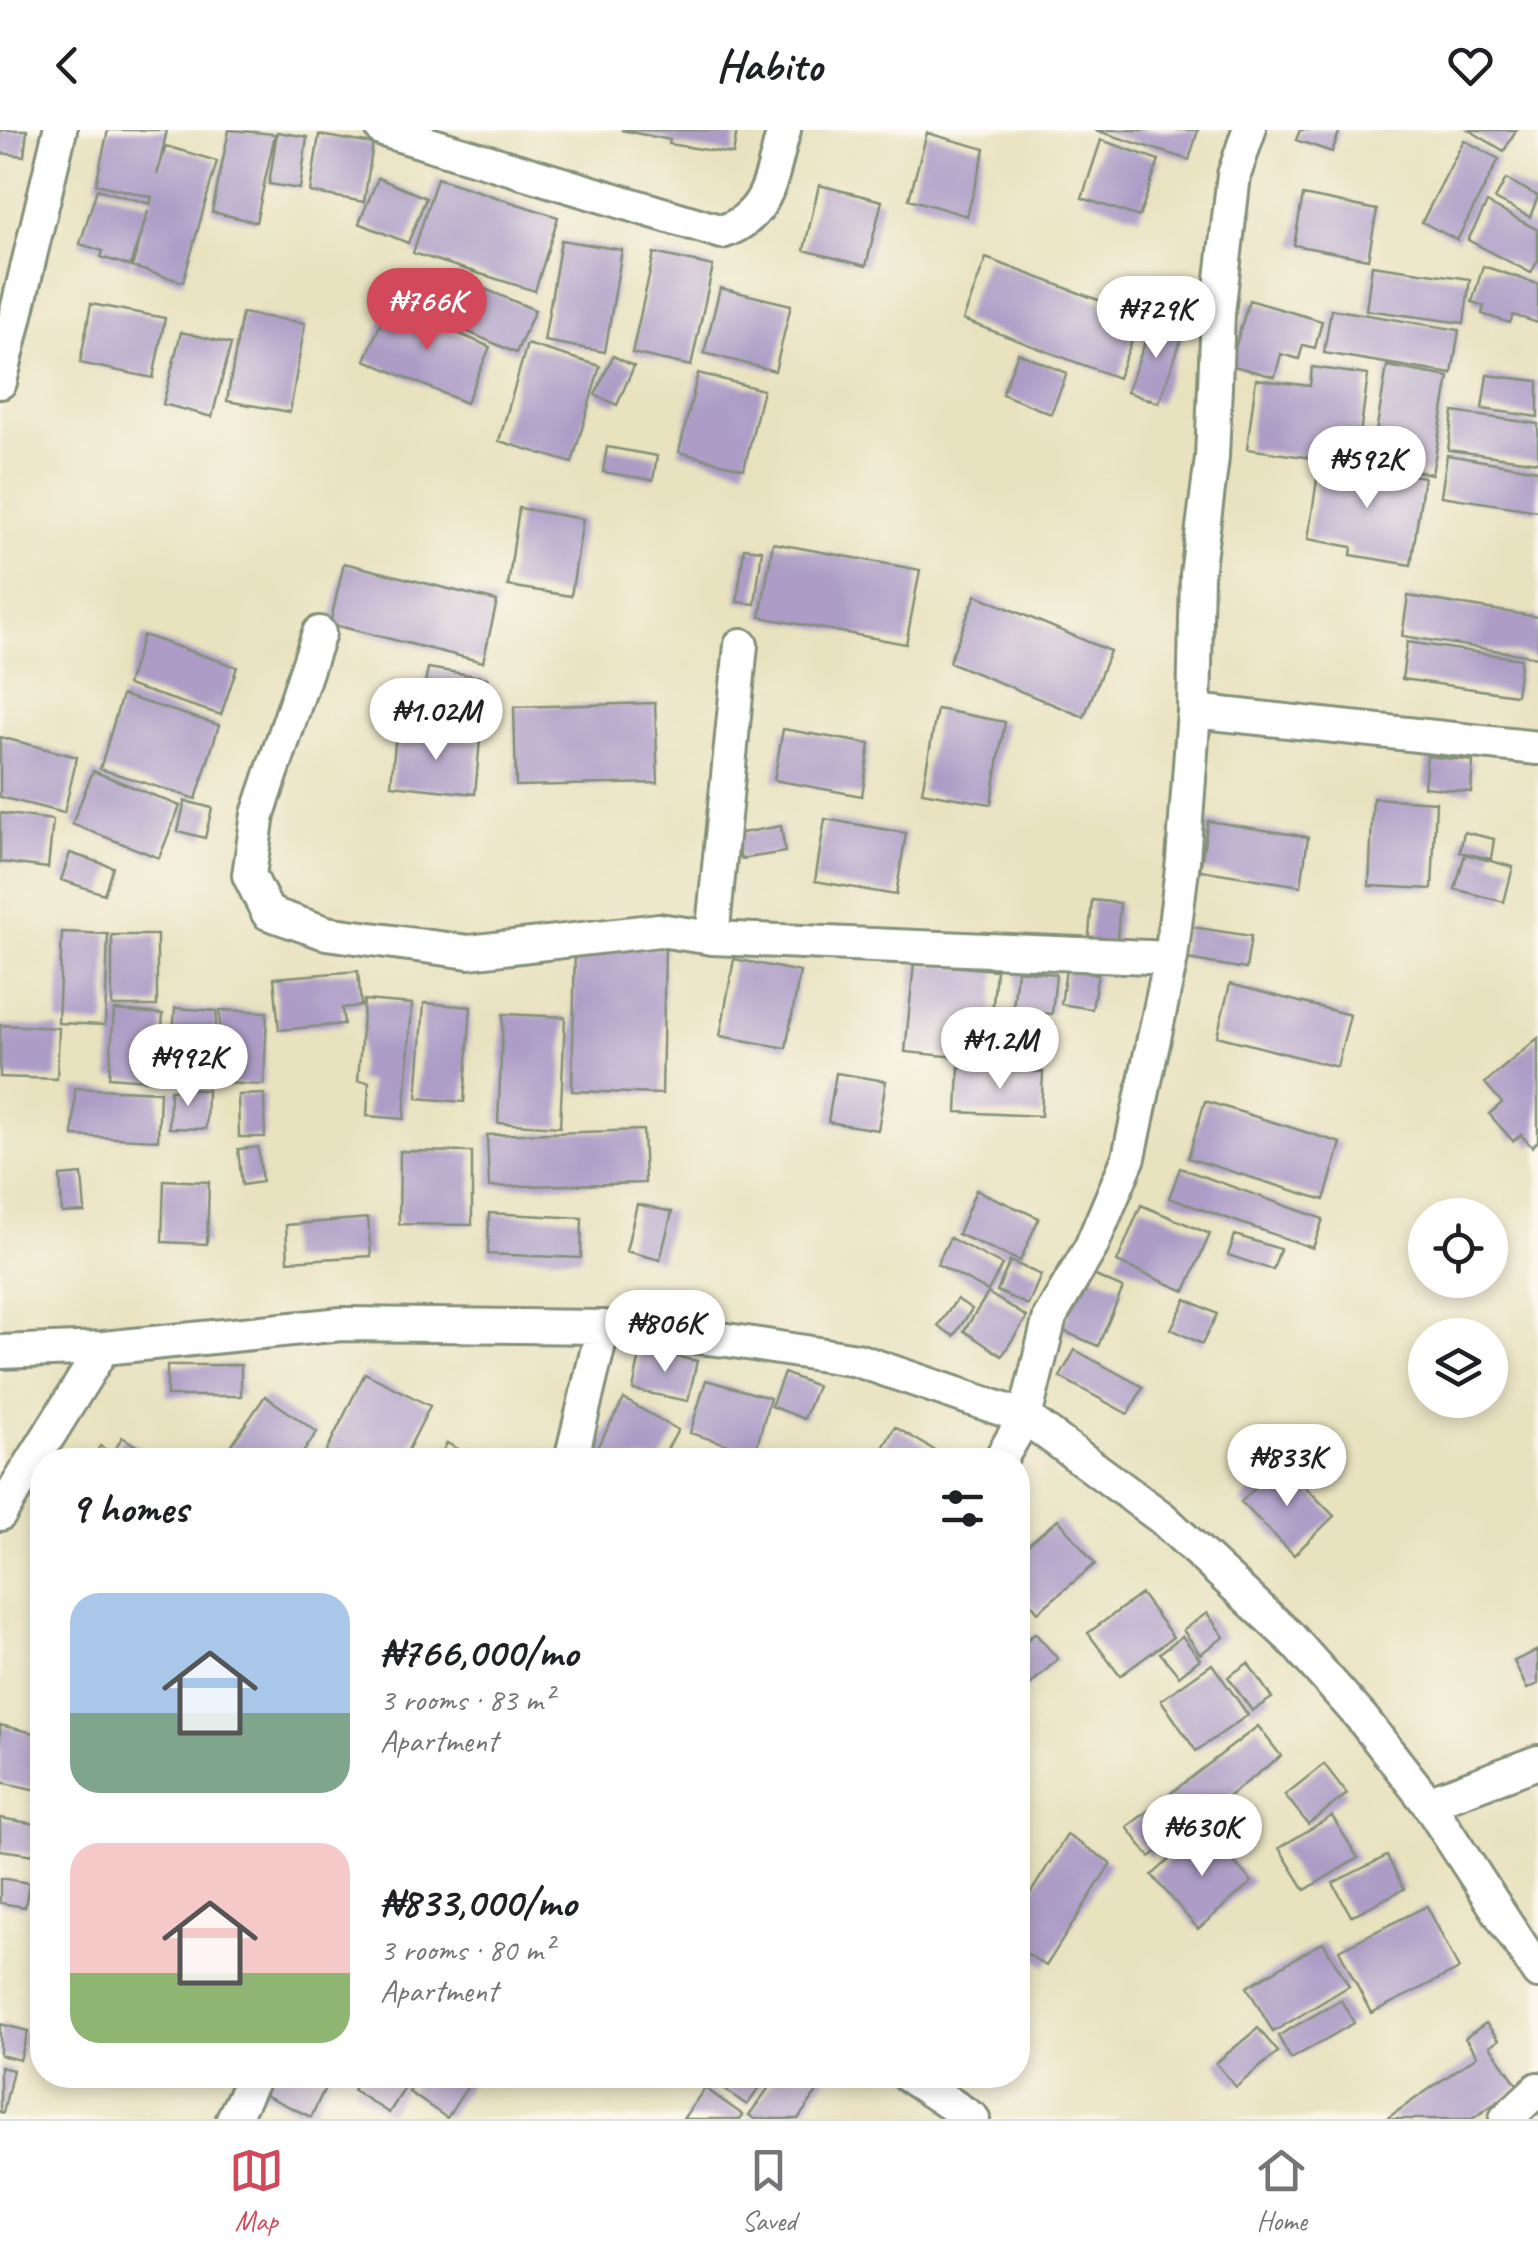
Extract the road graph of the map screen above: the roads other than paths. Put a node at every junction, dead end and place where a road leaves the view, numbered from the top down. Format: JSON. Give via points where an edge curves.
{"nodes":[{"id":1,"x":60,"y":130,"type":"edge"},
{"id":2,"x":383,"y":130,"type":"edge"},
{"id":3,"x":784,"y":130,"type":"edge"},
{"id":4,"x":1249,"y":130,"type":"edge"},
{"id":5,"x":0,"y":382,"type":"edge"},
{"id":6,"x":318,"y":633,"type":"dead end"},
{"id":7,"x":741,"y":644,"type":"dead end"},
{"id":8,"x":1194,"y":711,"type":"junction"},
{"id":9,"x":1538,"y":748,"type":"edge"},
{"id":10,"x":712,"y":938,"type":"junction"},
{"id":11,"x":1172,"y":958,"type":"junction"},
{"id":12,"x":603,"y":1326,"type":"junction"},
{"id":13,"x":103,"y":1348,"type":"junction"},
{"id":14,"x":0,"y":1352,"type":"edge"},
{"id":15,"x":1025,"y":1417,"type":"junction"},
{"id":16,"x":41,"y":1448,"type":"edge"},
{"id":17,"x":573,"y":1448,"type":"edge"},
{"id":18,"x":1007,"y":1448,"type":"edge"},
{"id":19,"x":30,"y":1466,"type":"edge"},
{"id":20,"x":0,"y":1514,"type":"edge"},
{"id":21,"x":1538,"y":1762,"type":"edge"},
{"id":22,"x":1428,"y":1803,"type":"junction"},
{"id":23,"x":1538,"y":1972,"type":"edge"},
{"id":24,"x":248,"y":2088,"type":"edge"},
{"id":25,"x":922,"y":2088,"type":"edge"},
{"id":26,"x":1538,"y":2089,"type":"edge"},
{"id":27,"x":951,"y":2114,"type":"edge"},
{"id":28,"x":232,"y":2119,"type":"edge"},
{"id":29,"x":1506,"y":2119,"type":"edge"}],
"edges":[{"from":1,"to":5,"type":"street"},
{"from":2,"to":3,"type":"street","via":[[722,232],[758,208]]},
{"from":4,"to":8,"type":"street","via":[[1234,174],[1218,313],[1212,458],[1197,575]]},
{"from":6,"to":10,"type":"street","via":[[258,814],[249,875],[268,913],[326,933],[469,952],[660,930]]},
{"from":7,"to":10,"type":"street"},
{"from":8,"to":9,"type":"street"},
{"from":8,"to":11,"type":"street"},
{"from":10,"to":11,"type":"street"},
{"from":11,"to":15,"type":"street","via":[[1129,1157],[1091,1246],[1050,1316]]},
{"from":12,"to":13,"type":"street","via":[[342,1324]]},
{"from":12,"to":15,"type":"street","via":[[856,1360]]},
{"from":12,"to":17,"type":"street"},
{"from":13,"to":14,"type":"street"},
{"from":13,"to":16,"type":"street"},
{"from":15,"to":18,"type":"street"},
{"from":15,"to":22,"type":"street","via":[[1162,1518],[1290,1637]]},
{"from":19,"to":20,"type":"street"},
{"from":21,"to":22,"type":"street"},
{"from":22,"to":23,"type":"street"},
{"from":24,"to":28,"type":"street"},
{"from":25,"to":27,"type":"street"},
{"from":26,"to":29,"type":"street"}]}
